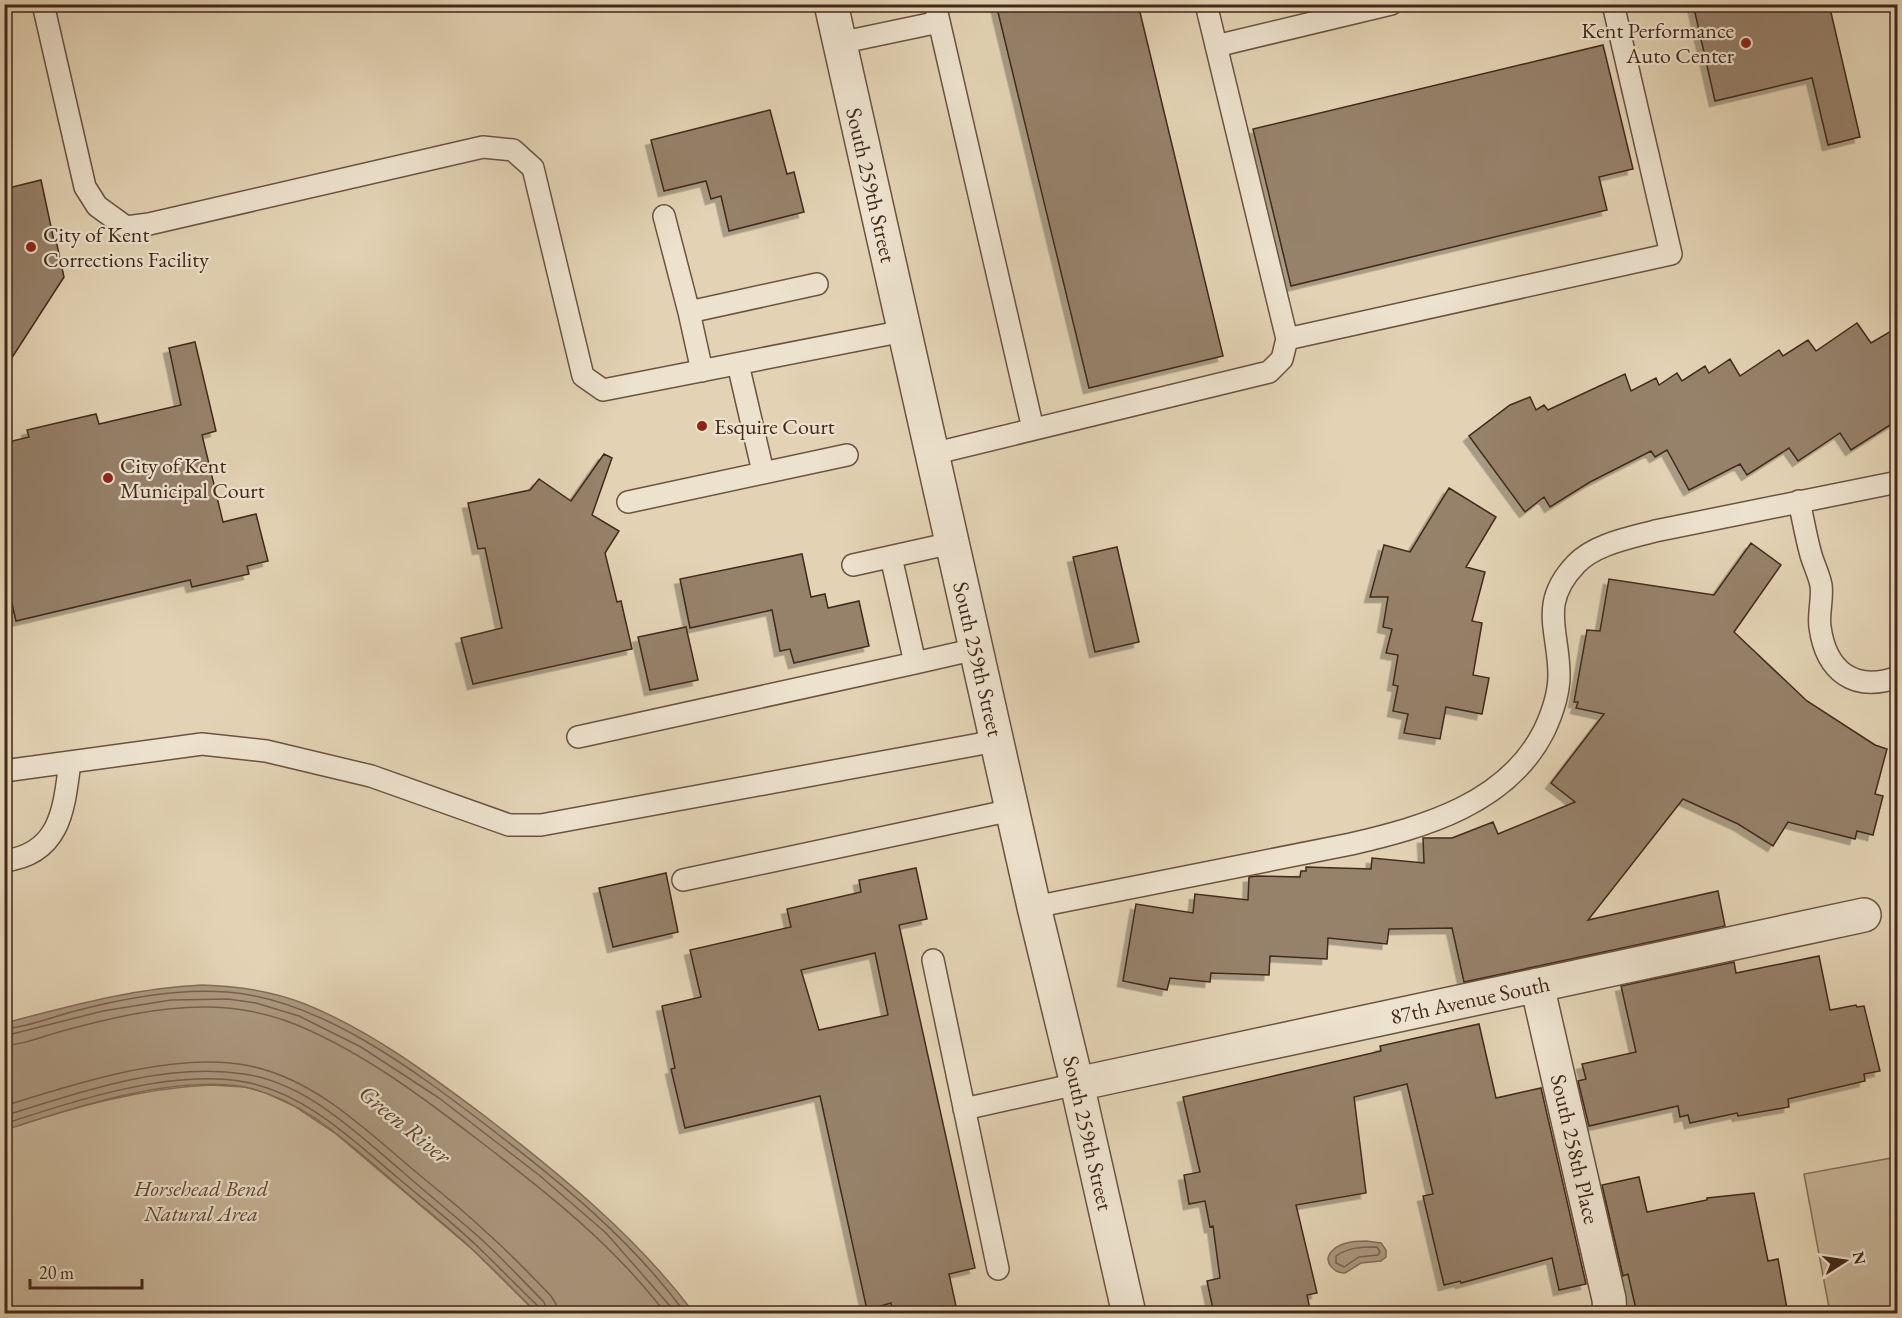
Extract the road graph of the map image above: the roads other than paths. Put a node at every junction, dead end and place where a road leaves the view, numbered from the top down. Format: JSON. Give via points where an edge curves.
{"nodes":[{"id":1,"x":44,"y":4,"type":"edge"},
{"id":2,"x":831,"y":4,"type":"edge"},
{"id":3,"x":1206,"y":4,"type":"edge"},
{"id":4,"x":1391,"y":4,"type":"edge"},
{"id":5,"x":1613,"y":4,"type":"edge"},
{"id":6,"x":937,"y":13,"type":"edge"},
{"id":7,"x":839,"y":43,"type":"junction"},
{"id":8,"x":1216,"y":46,"type":"junction"},
{"id":9,"x":664,"y":216,"type":"dead end"},
{"id":10,"x":817,"y":285,"type":"dead end"},
{"id":11,"x":689,"y":312,"type":"junction"},
{"id":12,"x":904,"y":332,"type":"junction"},
{"id":13,"x":1287,"y":339,"type":"junction"},
{"id":14,"x":738,"y":364,"type":"junction"},
{"id":15,"x":702,"y":371,"type":"junction"},
{"id":16,"x":1033,"y":429,"type":"junction"},
{"id":17,"x":932,"y":454,"type":"junction"},
{"id":18,"x":847,"y":455,"type":"dead end"},
{"id":19,"x":763,"y":472,"type":"junction"},
{"id":20,"x":1898,"y":482,"type":"edge"},
{"id":21,"x":1799,"y":501,"type":"junction"},
{"id":22,"x":628,"y":502,"type":"dead end"},
{"id":23,"x":952,"y":543,"type":"junction"},
{"id":24,"x":891,"y":557,"type":"junction"},
{"id":25,"x":853,"y":565,"type":"dead end"},
{"id":26,"x":976,"y":649,"type":"junction"},
{"id":27,"x":915,"y":663,"type":"junction"},
{"id":28,"x":1898,"y":677,"type":"edge"},
{"id":29,"x":578,"y":737,"type":"dead end"},
{"id":30,"x":996,"y":741,"type":"junction"},
{"id":31,"x":70,"y":762,"type":"junction"},
{"id":32,"x":4,"y":771,"type":"edge"},
{"id":33,"x":1012,"y":810,"type":"junction"},
{"id":34,"x":4,"y":861,"type":"edge"},
{"id":35,"x":683,"y":879,"type":"dead end"},
{"id":36,"x":1034,"y":907,"type":"junction"},
{"id":37,"x":1864,"y":915,"type":"dead end"},
{"id":38,"x":933,"y":960,"type":"dead end"},
{"id":39,"x":1537,"y":985,"type":"junction"},
{"id":40,"x":1077,"y":1084,"type":"junction"},
{"id":41,"x":964,"y":1109,"type":"junction"},
{"id":42,"x":998,"y":1269,"type":"dead end"},
{"id":43,"x":1130,"y":1314,"type":"edge"},
{"id":44,"x":1610,"y":1314,"type":"edge"}],
"edges":[{"from":1,"to":15,"type":"lane","via":[[86,187],[97,206],[126,227],[483,147],[513,150],[532,168],[583,376],[603,390]]},
{"from":2,"to":7,"type":"street","name":"South 259th Street"},
{"from":3,"to":8,"type":"lane"},
{"from":4,"to":8,"type":"lane"},
{"from":5,"to":13,"type":"lane","via":[[1671,254]]},
{"from":6,"to":7,"type":"lane"},
{"from":6,"to":16,"type":"lane"},
{"from":7,"to":12,"type":"street","name":"South 259th Street"},
{"from":8,"to":13,"type":"lane"},
{"from":9,"to":11,"type":"lane"},
{"from":10,"to":11,"type":"lane"},
{"from":11,"to":15,"type":"lane"},
{"from":12,"to":14,"type":"lane"},
{"from":12,"to":17,"type":"street","name":"South 259th Street"},
{"from":13,"to":16,"type":"lane","via":[[1282,359],[1269,372]]},
{"from":14,"to":15,"type":"lane"},
{"from":14,"to":19,"type":"lane"},
{"from":16,"to":17,"type":"lane"},
{"from":17,"to":23,"type":"street","name":"South 259th Street"},
{"from":18,"to":19,"type":"lane"},
{"from":19,"to":22,"type":"lane"},
{"from":20,"to":21,"type":"lane"},
{"from":21,"to":28,"type":"lane","via":[[1821,584],[1820,626],[1829,656],[1846,677],[1867,681]]},
{"from":21,"to":36,"type":"lane","via":[[1646,533],[1594,551],[1577,562],[1554,603],[1558,684],[1545,729],[1510,777],[1456,812],[1351,844]]},
{"from":23,"to":24,"type":"lane"},
{"from":23,"to":26,"type":"street","name":"South 259th Street"},
{"from":24,"to":25,"type":"lane"},
{"from":24,"to":27,"type":"lane"},
{"from":26,"to":27,"type":"lane"},
{"from":26,"to":30,"type":"street","name":"South 259th Street"},
{"from":27,"to":29,"type":"lane"},
{"from":30,"to":31,"type":"lane","via":[[541,825],[509,825],[371,776],[266,751],[202,744]]},
{"from":30,"to":33,"type":"street","name":"South 259th Street"},
{"from":31,"to":32,"type":"lane"},
{"from":31,"to":34,"type":"lane","via":[[60,821],[45,843],[32,853]]},
{"from":33,"to":35,"type":"lane"},
{"from":33,"to":36,"type":"street","name":"South 259th Street"},
{"from":36,"to":40,"type":"street","name":"South 259th Street"},
{"from":37,"to":39,"type":"street","name":"87th Avenue South"},
{"from":38,"to":41,"type":"lane"},
{"from":39,"to":40,"type":"street","name":"87th Avenue South"},
{"from":39,"to":44,"type":"street","name":"South 258th Place"},
{"from":40,"to":41,"type":"lane"},
{"from":40,"to":43,"type":"street","name":"South 259th Street"},
{"from":41,"to":42,"type":"lane"}]}
